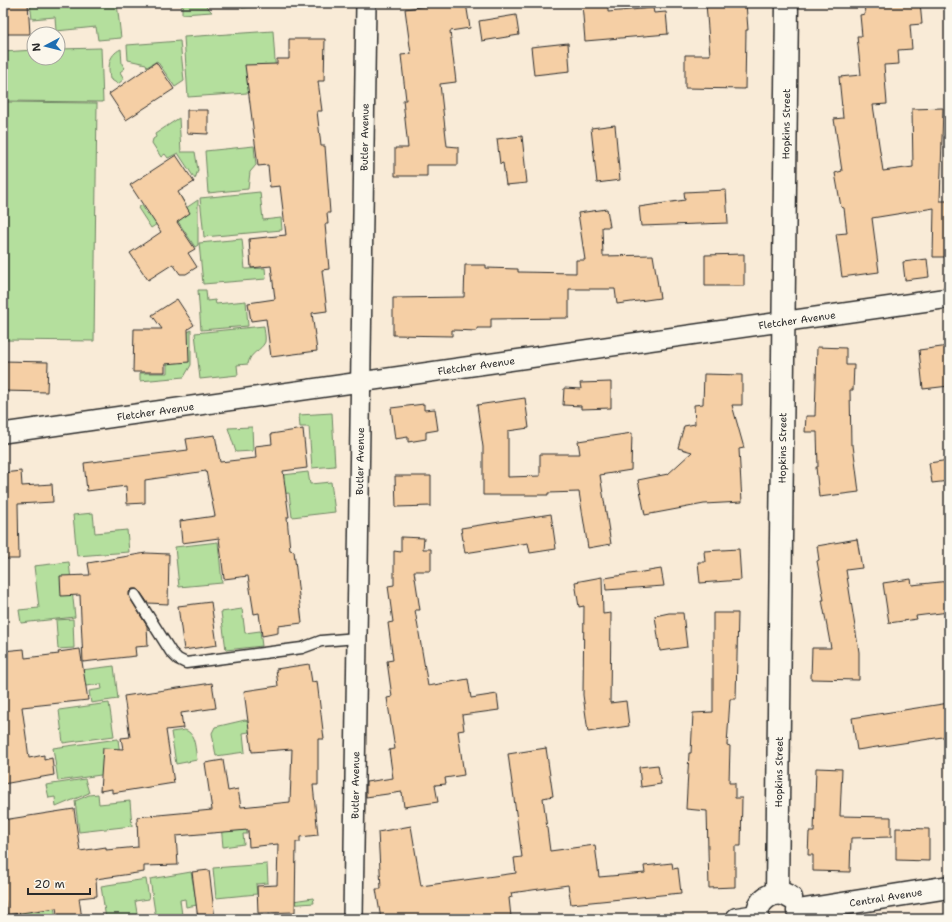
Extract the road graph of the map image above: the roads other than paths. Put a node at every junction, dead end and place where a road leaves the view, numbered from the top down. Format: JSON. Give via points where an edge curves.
{"nodes":[{"id":1,"x":366,"y":3,"type":"edge"},
{"id":2,"x":787,"y":3,"type":"edge"},
{"id":3,"x":949,"y":298,"type":"edge"},
{"id":4,"x":782,"y":322,"type":"junction"},
{"id":5,"x":360,"y":382,"type":"junction"},
{"id":6,"x":3,"y":433,"type":"edge"},
{"id":7,"x":135,"y":595,"type":"dead end"},
{"id":8,"x":356,"y":638,"type":"junction"},
{"id":9,"x":949,"y":887,"type":"edge"},
{"id":10,"x":777,"y":893,"type":"junction"},
{"id":11,"x":798,"y":915,"type":"edge"},
{"id":12,"x":751,"y":918,"type":"edge"},
{"id":13,"x":353,"y":919,"type":"edge"}],
"edges":[{"from":1,"to":5,"type":"street","name":"Butler Avenue"},
{"from":2,"to":4,"type":"street","name":"Hopkins Street"},
{"from":3,"to":4,"type":"street","name":"Fletcher Avenue"},
{"from":4,"to":5,"type":"street","name":"Fletcher Avenue"},
{"from":4,"to":10,"type":"street","name":"Hopkins Street"},
{"from":5,"to":6,"type":"street","name":"Fletcher Avenue"},
{"from":5,"to":8,"type":"street","name":"Butler Avenue"},
{"from":7,"to":8,"type":"lane","via":[[171,652],[186,663],[302,648],[321,641]]},
{"from":8,"to":13,"type":"street","name":"Butler Avenue"},
{"from":9,"to":11,"type":"street","name":"Central Avenue"},
{"from":10,"to":11,"type":"street","via":[[789,896],[797,905]]},
{"from":10,"to":12,"type":"street","via":[[762,900]]}]}
